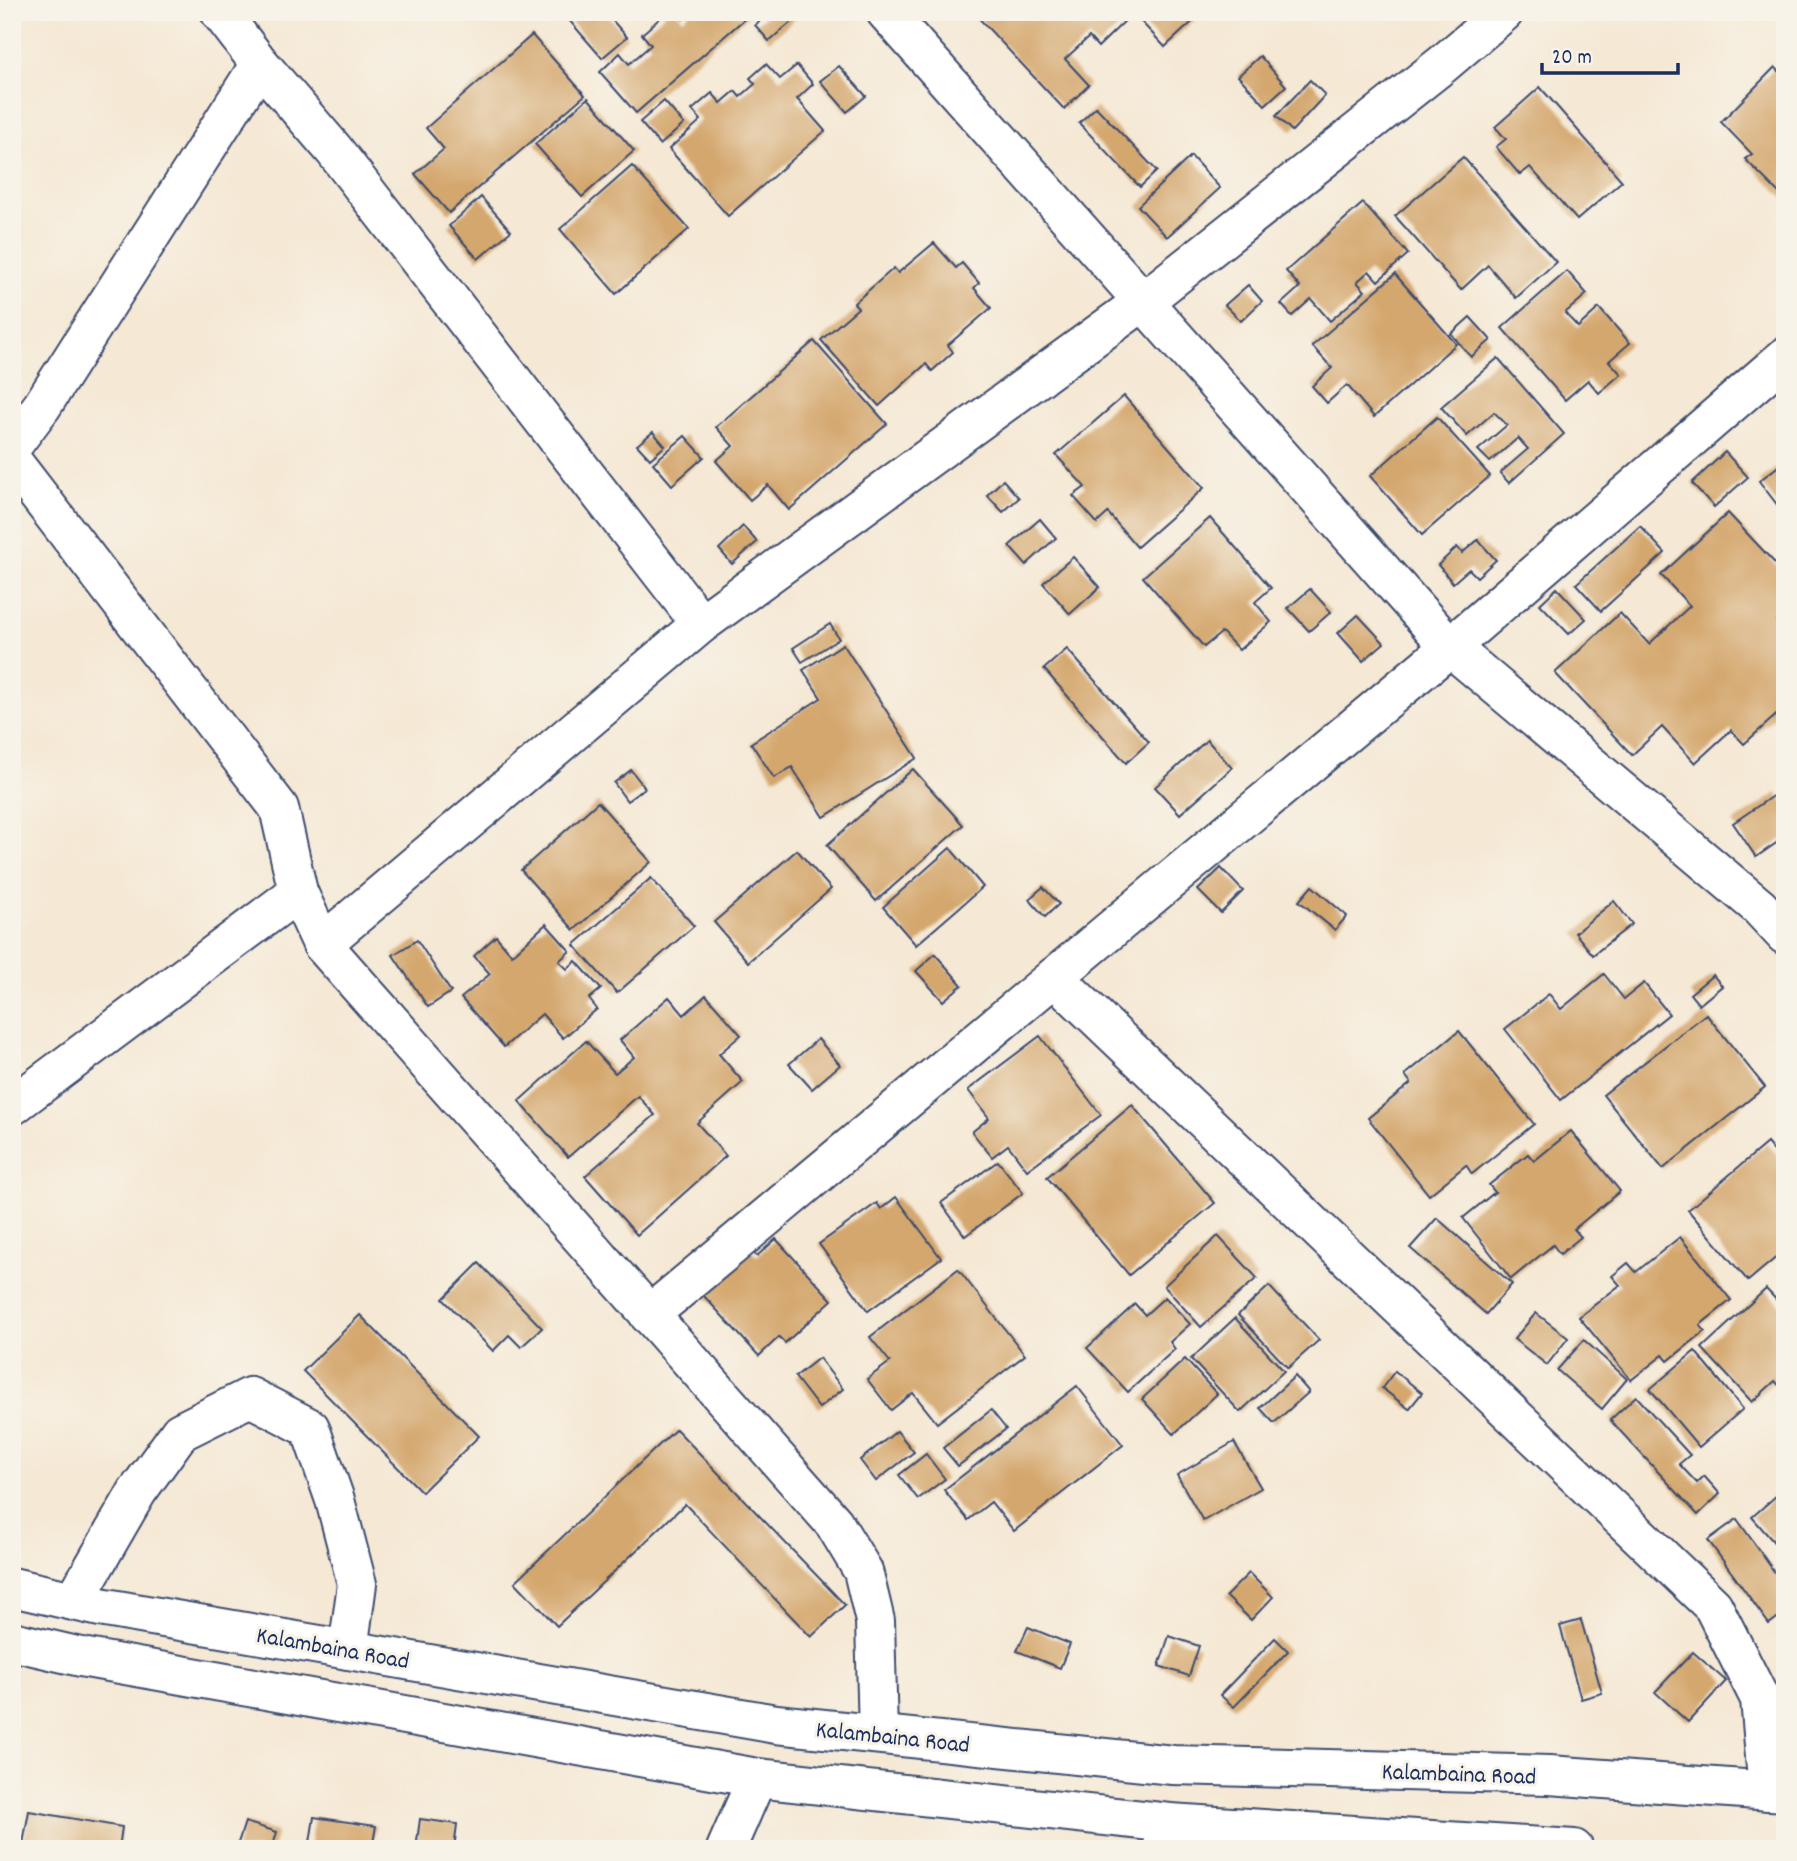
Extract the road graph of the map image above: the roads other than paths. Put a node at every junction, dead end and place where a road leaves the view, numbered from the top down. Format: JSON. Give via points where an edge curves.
{"nodes":[{"id":1,"x":220,"y":12,"type":"edge"},
{"id":2,"x":886,"y":12,"type":"edge"},
{"id":3,"x":1504,"y":12,"type":"edge"},
{"id":4,"x":260,"y":64,"type":"junction"},
{"id":5,"x":1145,"y":300,"type":"junction"},
{"id":6,"x":1785,"y":357,"type":"edge"},
{"id":7,"x":12,"y":446,"type":"edge"},
{"id":8,"x":12,"y":461,"type":"edge"},
{"id":9,"x":701,"y":624,"type":"junction"},
{"id":10,"x":1451,"y":647,"type":"junction"},
{"id":11,"x":298,"y":892,"type":"junction"},
{"id":12,"x":1772,"y":898,"type":"edge"},
{"id":13,"x":1785,"y":935,"type":"edge"},
{"id":14,"x":321,"y":944,"type":"junction"},
{"id":15,"x":1054,"y":977,"type":"junction"},
{"id":16,"x":12,"y":1106,"type":"edge"},
{"id":17,"x":649,"y":1315,"type":"junction"},
{"id":18,"x":12,"y":1587,"type":"edge"},
{"id":19,"x":74,"y":1601,"type":"junction"},
{"id":20,"x":12,"y":1640,"type":"edge"},
{"id":21,"x":348,"y":1650,"type":"junction"},
{"id":22,"x":878,"y":1734,"type":"junction"},
{"id":23,"x":757,"y":1778,"type":"junction"},
{"id":24,"x":1776,"y":1791,"type":"edge"},
{"id":25,"x":1166,"y":1836,"type":"edge"},
{"id":26,"x":726,"y":1849,"type":"edge"},
{"id":27,"x":1574,"y":1849,"type":"edge"}],
"edges":[{"from":1,"to":4,"type":"street"},
{"from":2,"to":5,"type":"street"},
{"from":3,"to":5,"type":"street"},
{"from":4,"to":7,"type":"street"},
{"from":4,"to":9,"type":"street","via":[[334,150]]},
{"from":5,"to":9,"type":"street"},
{"from":5,"to":10,"type":"street"},
{"from":6,"to":10,"type":"street"},
{"from":8,"to":11,"type":"street","via":[[279,808]]},
{"from":9,"to":14,"type":"street"},
{"from":10,"to":12,"type":"street"},
{"from":10,"to":15,"type":"street"},
{"from":11,"to":14,"type":"street"},
{"from":11,"to":16,"type":"street"},
{"from":12,"to":13,"type":"street"},
{"from":14,"to":17,"type":"street"},
{"from":15,"to":17,"type":"street"},
{"from":15,"to":24,"type":"street","via":[[1713,1606],[1760,1699]]},
{"from":17,"to":22,"type":"street","via":[[834,1523],[863,1571],[875,1621]]},
{"from":18,"to":19,"type":"street","name":"Kalambaina Road"},
{"from":19,"to":21,"type":"street","name":"Kalambaina Road"},
{"from":19,"to":21,"type":"street","via":[[137,1492],[180,1432],[250,1397],[310,1429],[357,1584]]},
{"from":20,"to":23,"type":"street","via":[[81,1657]]},
{"from":21,"to":22,"type":"street","name":"Kalambaina Road","via":[[776,1724]]},
{"from":22,"to":24,"type":"street","name":"Kalambaina Road","via":[[1173,1765],[1549,1775]]},
{"from":23,"to":25,"type":"street"},
{"from":23,"to":26,"type":"street"},
{"from":25,"to":27,"type":"street"}]}
